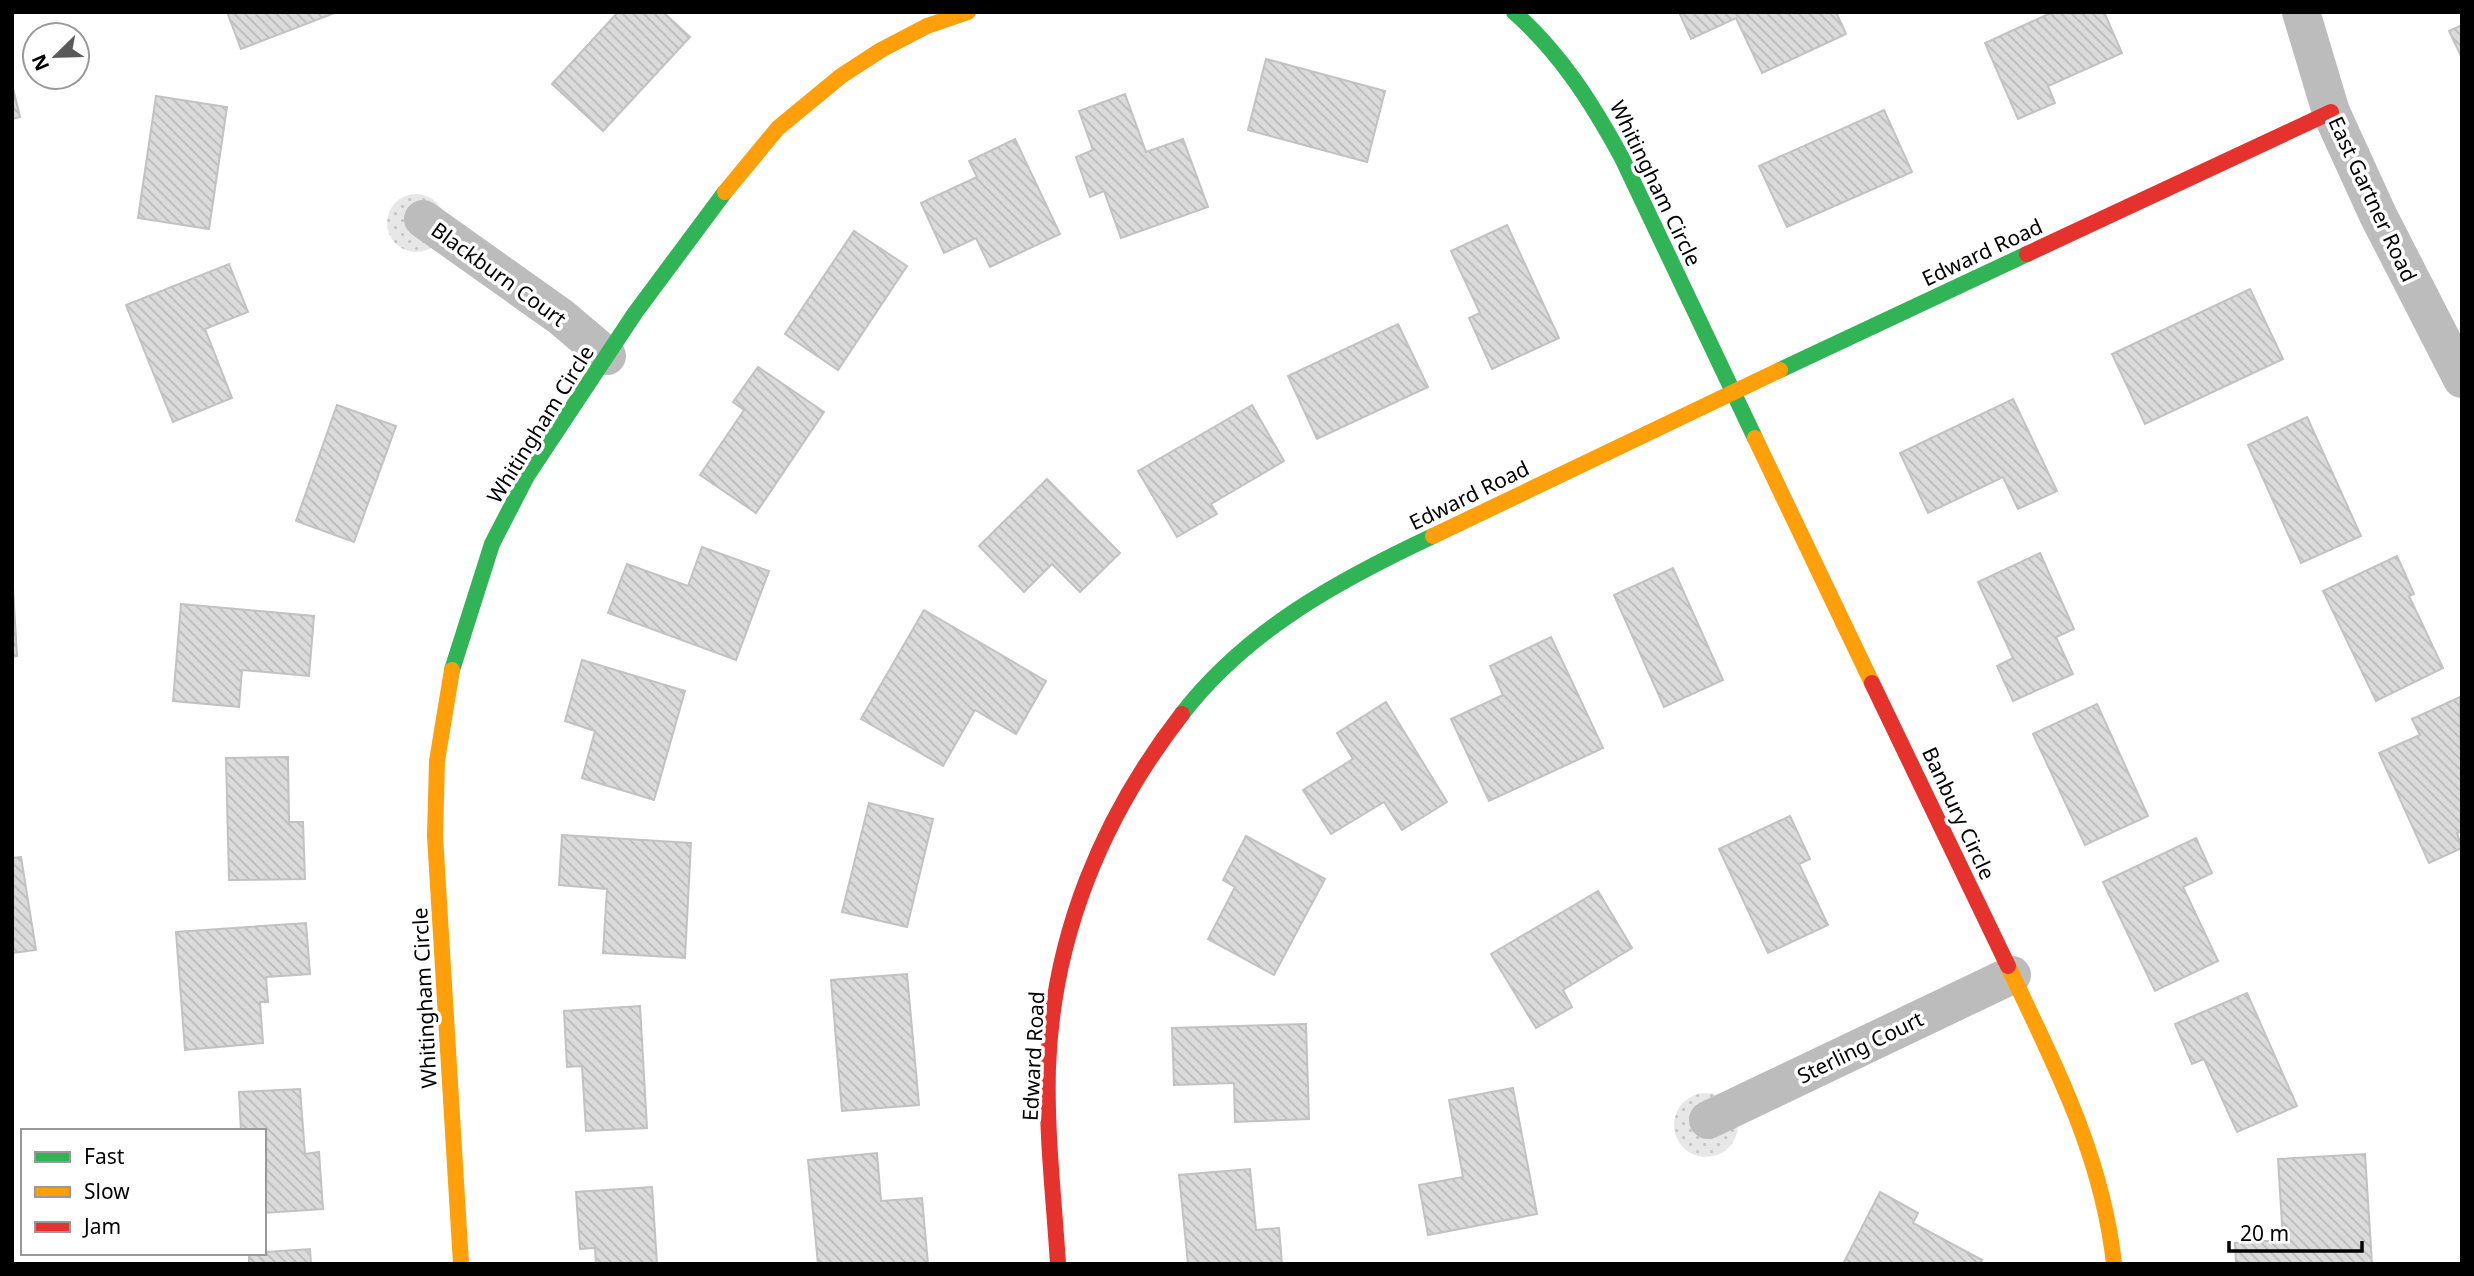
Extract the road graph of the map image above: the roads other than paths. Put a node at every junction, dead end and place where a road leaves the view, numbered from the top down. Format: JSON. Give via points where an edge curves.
{"nodes":[{"id":1,"x":968,"y":12,"type":"edge"},
{"id":2,"x":1514,"y":12,"type":"edge"},
{"id":3,"x":2301,"y":12,"type":"edge"},
{"id":4,"x":2331,"y":112,"type":"junction"},
{"id":5,"x":423,"y":219,"type":"dead end"},
{"id":6,"x":607,"y":356,"type":"junction"},
{"id":7,"x":2462,"y":379,"type":"edge"},
{"id":8,"x":1734,"y":391,"type":"junction"},
{"id":9,"x":2012,"y":975,"type":"junction"},
{"id":10,"x":1708,"y":1120,"type":"dead end"},
{"id":11,"x":461,"y":1264,"type":"edge"},
{"id":12,"x":1058,"y":1264,"type":"edge"},
{"id":13,"x":2114,"y":1264,"type":"edge"}],
"edges":[{"from":1,"to":6,"type":"street","name":"Whitingham Circle","via":[[881,50],[778,128],[721,197]]},
{"from":2,"to":8,"type":"street","name":"Whitingham Circle","via":[[1561,58],[1588,94]]},
{"from":3,"to":4,"type":"street","name":"East Gartner Road"},
{"from":4,"to":7,"type":"street","name":"East Gartner Road"},
{"from":4,"to":8,"type":"street","name":"Edward Road"},
{"from":5,"to":6,"type":"street","name":"Blackburn Court","via":[[561,317]]},
{"from":6,"to":11,"type":"street","name":"Whitingham Circle","via":[[527,476],[492,544],[451,672],[437,761],[435,836]]},
{"from":8,"to":9,"type":"street","name":"Banbury Circle"},
{"from":8,"to":12,"type":"street","name":"Edward Road","via":[[1320,594],[1269,629],[1218,674],[1164,736],[1121,802],[1098,848],[1061,959],[1053,1006],[1048,1097]]},
{"from":9,"to":10,"type":"street","name":"Sterling Court"},
{"from":9,"to":13,"type":"street","name":"Banbury Circle","via":[[2095,1161]]}]}
